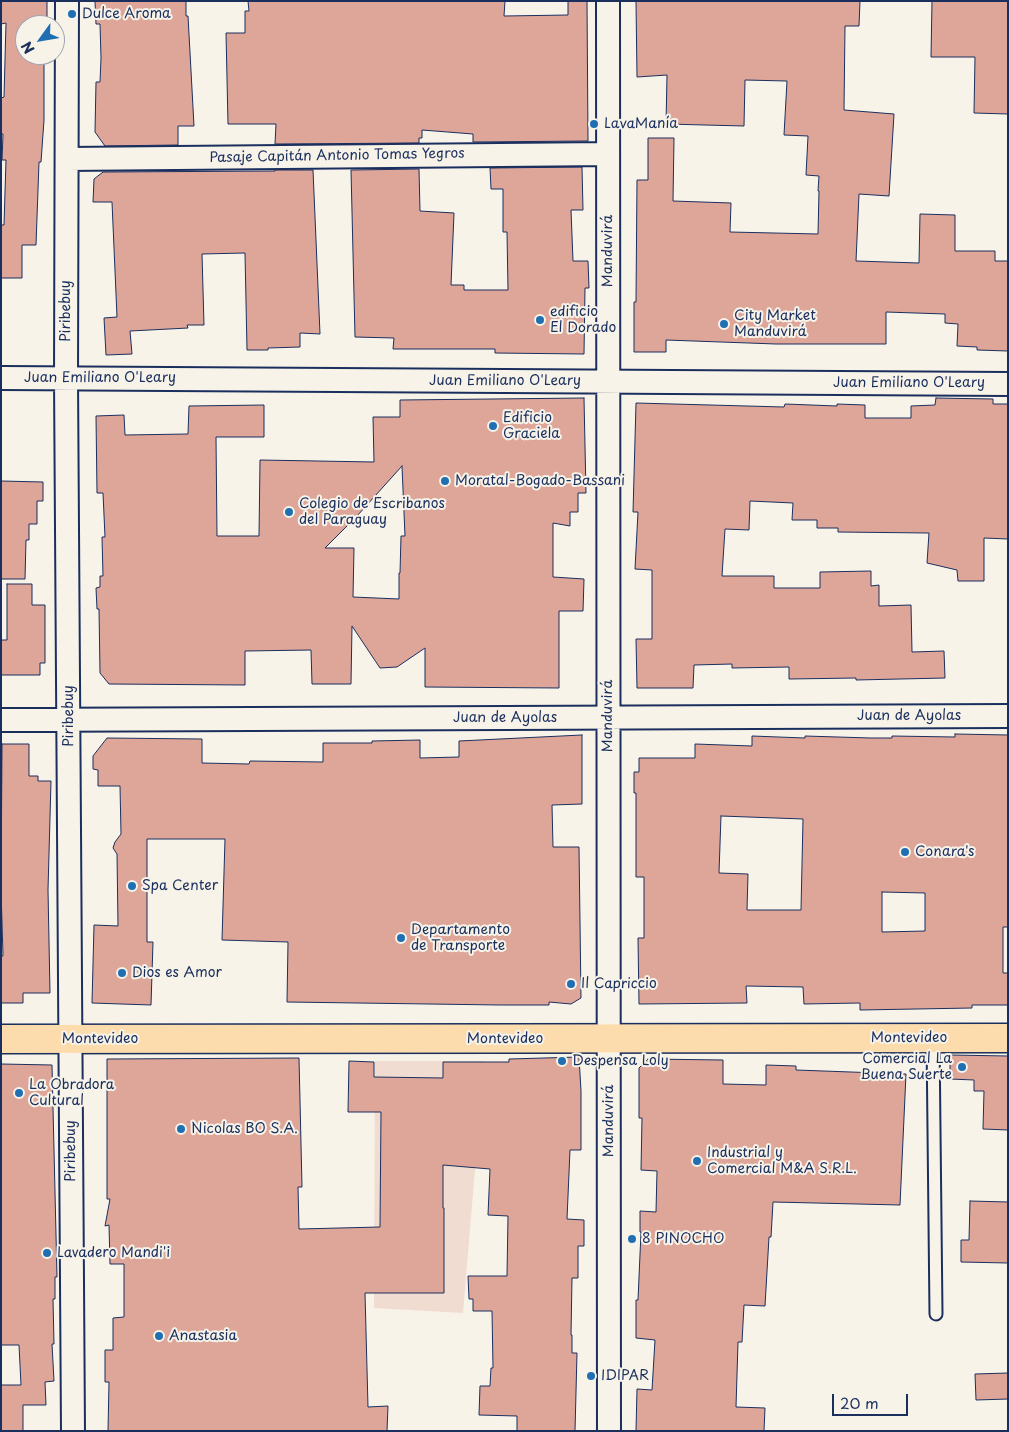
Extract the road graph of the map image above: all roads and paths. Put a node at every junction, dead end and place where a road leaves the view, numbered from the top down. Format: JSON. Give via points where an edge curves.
{"nodes":[{"id":1,"x":67,"y":1,"type":"edge"},
{"id":2,"x":608,"y":1,"type":"edge"},
{"id":3,"x":608,"y":154,"type":"junction"},
{"id":4,"x":67,"y":159,"type":"junction"},
{"id":5,"x":1,"y":378,"type":"edge"},
{"id":6,"x":66,"y":378,"type":"junction"},
{"id":7,"x":608,"y":381,"type":"junction"},
{"id":8,"x":1008,"y":384,"type":"edge"},
{"id":9,"x":1008,"y":716,"type":"edge"},
{"id":10,"x":608,"y":717,"type":"junction"},
{"id":11,"x":1,"y":720,"type":"edge"},
{"id":12,"x":69,"y":720,"type":"junction"},
{"id":13,"x":609,"y":1038,"type":"junction"},
{"id":14,"x":933,"y":1038,"type":"junction"},
{"id":15,"x":1008,"y":1038,"type":"edge"},
{"id":16,"x":1,"y":1039,"type":"edge"},
{"id":17,"x":71,"y":1039,"type":"junction"},
{"id":18,"x":936,"y":1314,"type":"dead end"},
{"id":19,"x":73,"y":1431,"type":"edge"},
{"id":20,"x":609,"y":1431,"type":"edge"}],
"edges":[{"from":1,"to":4,"type":"street","name":"Piribebuy"},
{"from":2,"to":3,"type":"street","name":"Manduvirá"},
{"from":3,"to":4,"type":"street","name":"Pasaje Capitán Antonio Tomas Yegros"},
{"from":3,"to":7,"type":"street","name":"Manduvirá"},
{"from":4,"to":6,"type":"street","name":"Piribebuy"},
{"from":5,"to":6,"type":"street","name":"Juan Emiliano O'Leary"},
{"from":6,"to":7,"type":"street","name":"Juan Emiliano O'Leary"},
{"from":6,"to":12,"type":"street","name":"Piribebuy"},
{"from":7,"to":8,"type":"street","name":"Juan Emiliano O'Leary"},
{"from":7,"to":10,"type":"street","name":"Manduvirá"},
{"from":9,"to":10,"type":"street","name":"Juan de Ayolas"},
{"from":10,"to":12,"type":"street","name":"Juan de Ayolas"},
{"from":10,"to":13,"type":"street","name":"Manduvirá"},
{"from":11,"to":12,"type":"street","name":"Juan de Ayolas"},
{"from":12,"to":17,"type":"street","name":"Piribebuy"},
{"from":13,"to":14,"type":"main road","name":"Montevideo"},
{"from":13,"to":17,"type":"main road","name":"Montevideo"},
{"from":13,"to":20,"type":"street","name":"Manduvirá"},
{"from":14,"to":15,"type":"main road","name":"Montevideo"},
{"from":14,"to":18,"type":"lane"},
{"from":16,"to":17,"type":"main road","name":"Montevideo"},
{"from":17,"to":19,"type":"street","name":"Piribebuy"}]}
